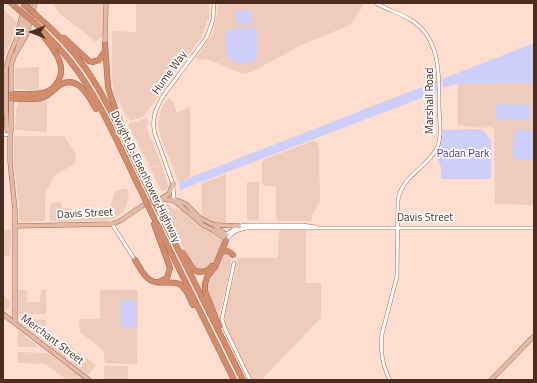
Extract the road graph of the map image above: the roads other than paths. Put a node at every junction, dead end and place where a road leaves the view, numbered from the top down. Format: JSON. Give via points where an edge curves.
{"nodes":[{"id":1,"x":11,"y":3,"type":"edge"},
{"id":2,"x":24,"y":3,"type":"edge"},
{"id":3,"x":29,"y":3,"type":"edge"},
{"id":4,"x":33,"y":3,"type":"edge"},
{"id":5,"x":106,"y":3,"type":"edge"},
{"id":6,"x":214,"y":3,"type":"edge"},
{"id":7,"x":376,"y":3,"type":"edge"},
{"id":8,"x":34,"y":23,"type":"junction"},
{"id":9,"x":52,"y":30,"type":"junction"},
{"id":10,"x":16,"y":40,"type":"junction"},
{"id":11,"x":105,"y":44,"type":"junction"},
{"id":12,"x":7,"y":97,"type":"edge"},
{"id":13,"x":3,"y":134,"type":"edge"},
{"id":14,"x":10,"y":134,"type":"junction"},
{"id":15,"x":117,"y":142,"type":"junction"},
{"id":16,"x":130,"y":153,"type":"junction"},
{"id":17,"x":173,"y":184,"type":"junction"},
{"id":18,"x":161,"y":199,"type":"junction"},
{"id":19,"x":174,"y":201,"type":"junction"},
{"id":20,"x":151,"y":212,"type":"junction"},
{"id":21,"x":112,"y":224,"type":"junction"},
{"id":22,"x":214,"y":225,"type":"junction"},
{"id":23,"x":15,"y":226,"type":"junction"},
{"id":24,"x":239,"y":226,"type":"junction"},
{"id":25,"x":316,"y":227,"type":"junction"},
{"id":26,"x":397,"y":227,"type":"junction"},
{"id":27,"x":534,"y":228,"type":"edge"},
{"id":28,"x":225,"y":237,"type":"junction"},
{"id":29,"x":173,"y":239,"type":"junction"},
{"id":30,"x":219,"y":255,"type":"junction"},
{"id":31,"x":233,"y":255,"type":"dead end"},
{"id":32,"x":134,"y":260,"type":"joint"},
{"id":33,"x":234,"y":263,"type":"dead end"},
{"id":34,"x":155,"y":282,"type":"junction"},
{"id":35,"x":15,"y":312,"type":"junction"},
{"id":36,"x":3,"y":314,"type":"edge"},
{"id":37,"x":9,"y":319,"type":"junction"},
{"id":38,"x":205,"y":321,"type":"junction"},
{"id":39,"x":15,"y":323,"type":"junction"},
{"id":40,"x":534,"y":336,"type":"edge"},
{"id":41,"x":222,"y":338,"type":"junction"},
{"id":42,"x":90,"y":380,"type":"edge"},
{"id":43,"x":234,"y":380,"type":"edge"},
{"id":44,"x":243,"y":380,"type":"edge"},
{"id":45,"x":250,"y":380,"type":"edge"},
{"id":46,"x":390,"y":380,"type":"edge"},
{"id":47,"x":491,"y":380,"type":"edge"}],
"edges":[{"from":1,"to":8,"type":"highway","name":"Dwight D. Eisenhower Highway","bridge":true},
{"from":2,"to":9,"type":"highway","name":"Dwight D. Eisenhower Highway","bridge":true},
{"from":2,"to":10,"type":"main road"},
{"from":3,"to":10,"type":"main road","via":[[22,30]]},
{"from":4,"to":12,"type":"main road","via":[[11,66]]},
{"from":5,"to":11,"type":"main road"},
{"from":6,"to":17,"type":"street","name":"Hume Way","via":[[213,20],[207,37],[163,96],[155,112],[155,134]]},
{"from":7,"to":26,"type":"street","name":"Marshall Road","via":[[408,18],[424,31],[437,55],[439,68],[438,145],[401,189]]},
{"from":8,"to":12,"type":"highway","via":[[58,57],[61,65],[60,79],[46,92]]},
{"from":8,"to":15,"type":"highway","name":"Dwight D. Eisenhower Highway","via":[[79,73]]},
{"from":9,"to":11,"type":"highway","via":[[61,34],[92,62],[102,58]]},
{"from":9,"to":16,"type":"highway","name":"Dwight D. Eisenhower Highway","via":[[92,79]]},
{"from":10,"to":12,"type":"main road","via":[[6,68]]},
{"from":11,"to":16,"type":"highway","via":[[109,92]]},
{"from":12,"to":14,"type":"main road"},
{"from":12,"to":15,"type":"highway","via":[[42,98],[62,84],[72,82],[85,91]]},
{"from":13,"to":14,"type":"street"},
{"from":14,"to":23,"type":"main road"},
{"from":15,"to":20,"type":"highway","name":"Dwight D. Eisenhower Highway","bridge":true},
{"from":16,"to":29,"type":"highway","name":"Dwight D. Eisenhower Highway","bridge":true},
{"from":17,"to":18,"type":"main road","via":[[169,194]]},
{"from":17,"to":19,"type":"street","name":"Hume Way"},
{"from":18,"to":19,"type":"main road","name":"Davis Street"},
{"from":18,"to":21,"type":"main road","name":"Davis Street","via":[[142,206]]},
{"from":19,"to":22,"type":"main road","name":"Davis Street","via":[[186,204],[200,218]]},
{"from":19,"to":28,"type":"main road","name":"Davis Street","via":[[203,225]]},
{"from":20,"to":34,"type":"highway","via":[[170,268],[167,278]]},
{"from":20,"to":38,"type":"highway","name":"Dwight D. Eisenhower Highway"},
{"from":21,"to":23,"type":"main road","name":"Davis Street"},
{"from":21,"to":32,"type":"street"},
{"from":22,"to":24,"type":"main road"},
{"from":22,"to":28,"type":"main road","name":"Davis Street"},
{"from":23,"to":35,"type":"main road"},
{"from":24,"to":25,"type":"street","name":"Davis Street"},
{"from":24,"to":28,"type":"street","name":"Davis Street"},
{"from":25,"to":26,"type":"street","name":"Davis Street"},
{"from":25,"to":28,"type":"street","name":"Davis Street","via":[[246,228]]},
{"from":26,"to":27,"type":"street","name":"Davis Street"},
{"from":26,"to":46,"type":"street","name":"Marshall Road","via":[[397,278],[381,343],[384,365]]},
{"from":28,"to":29,"type":"highway","via":[[211,268],[202,272],[194,269]]},
{"from":28,"to":30,"type":"highway"},
{"from":29,"to":41,"type":"highway","name":"Dwight D. Eisenhower Highway"},
{"from":30,"to":31,"type":"highway","via":[[224,251]]},
{"from":30,"to":41,"type":"highway","via":[[215,267],[207,277],[205,287]]},
{"from":32,"to":34,"type":"highway","via":[[145,276]]},
{"from":33,"to":45,"type":"street","via":[[222,319]]},
{"from":34,"to":38,"type":"highway","via":[[180,284]]},
{"from":35,"to":37,"type":"main road"},
{"from":35,"to":39,"type":"main road"},
{"from":36,"to":37,"type":"main road","name":"Merchant Street"},
{"from":37,"to":39,"type":"main road","name":"Merchant Street"},
{"from":38,"to":43,"type":"highway","name":"Dwight D. Eisenhower Highway"},
{"from":39,"to":42,"type":"main road","name":"Merchant Street"},
{"from":40,"to":47,"type":"main road"},
{"from":41,"to":44,"type":"highway","name":"Dwight D. Eisenhower Highway"}]}
